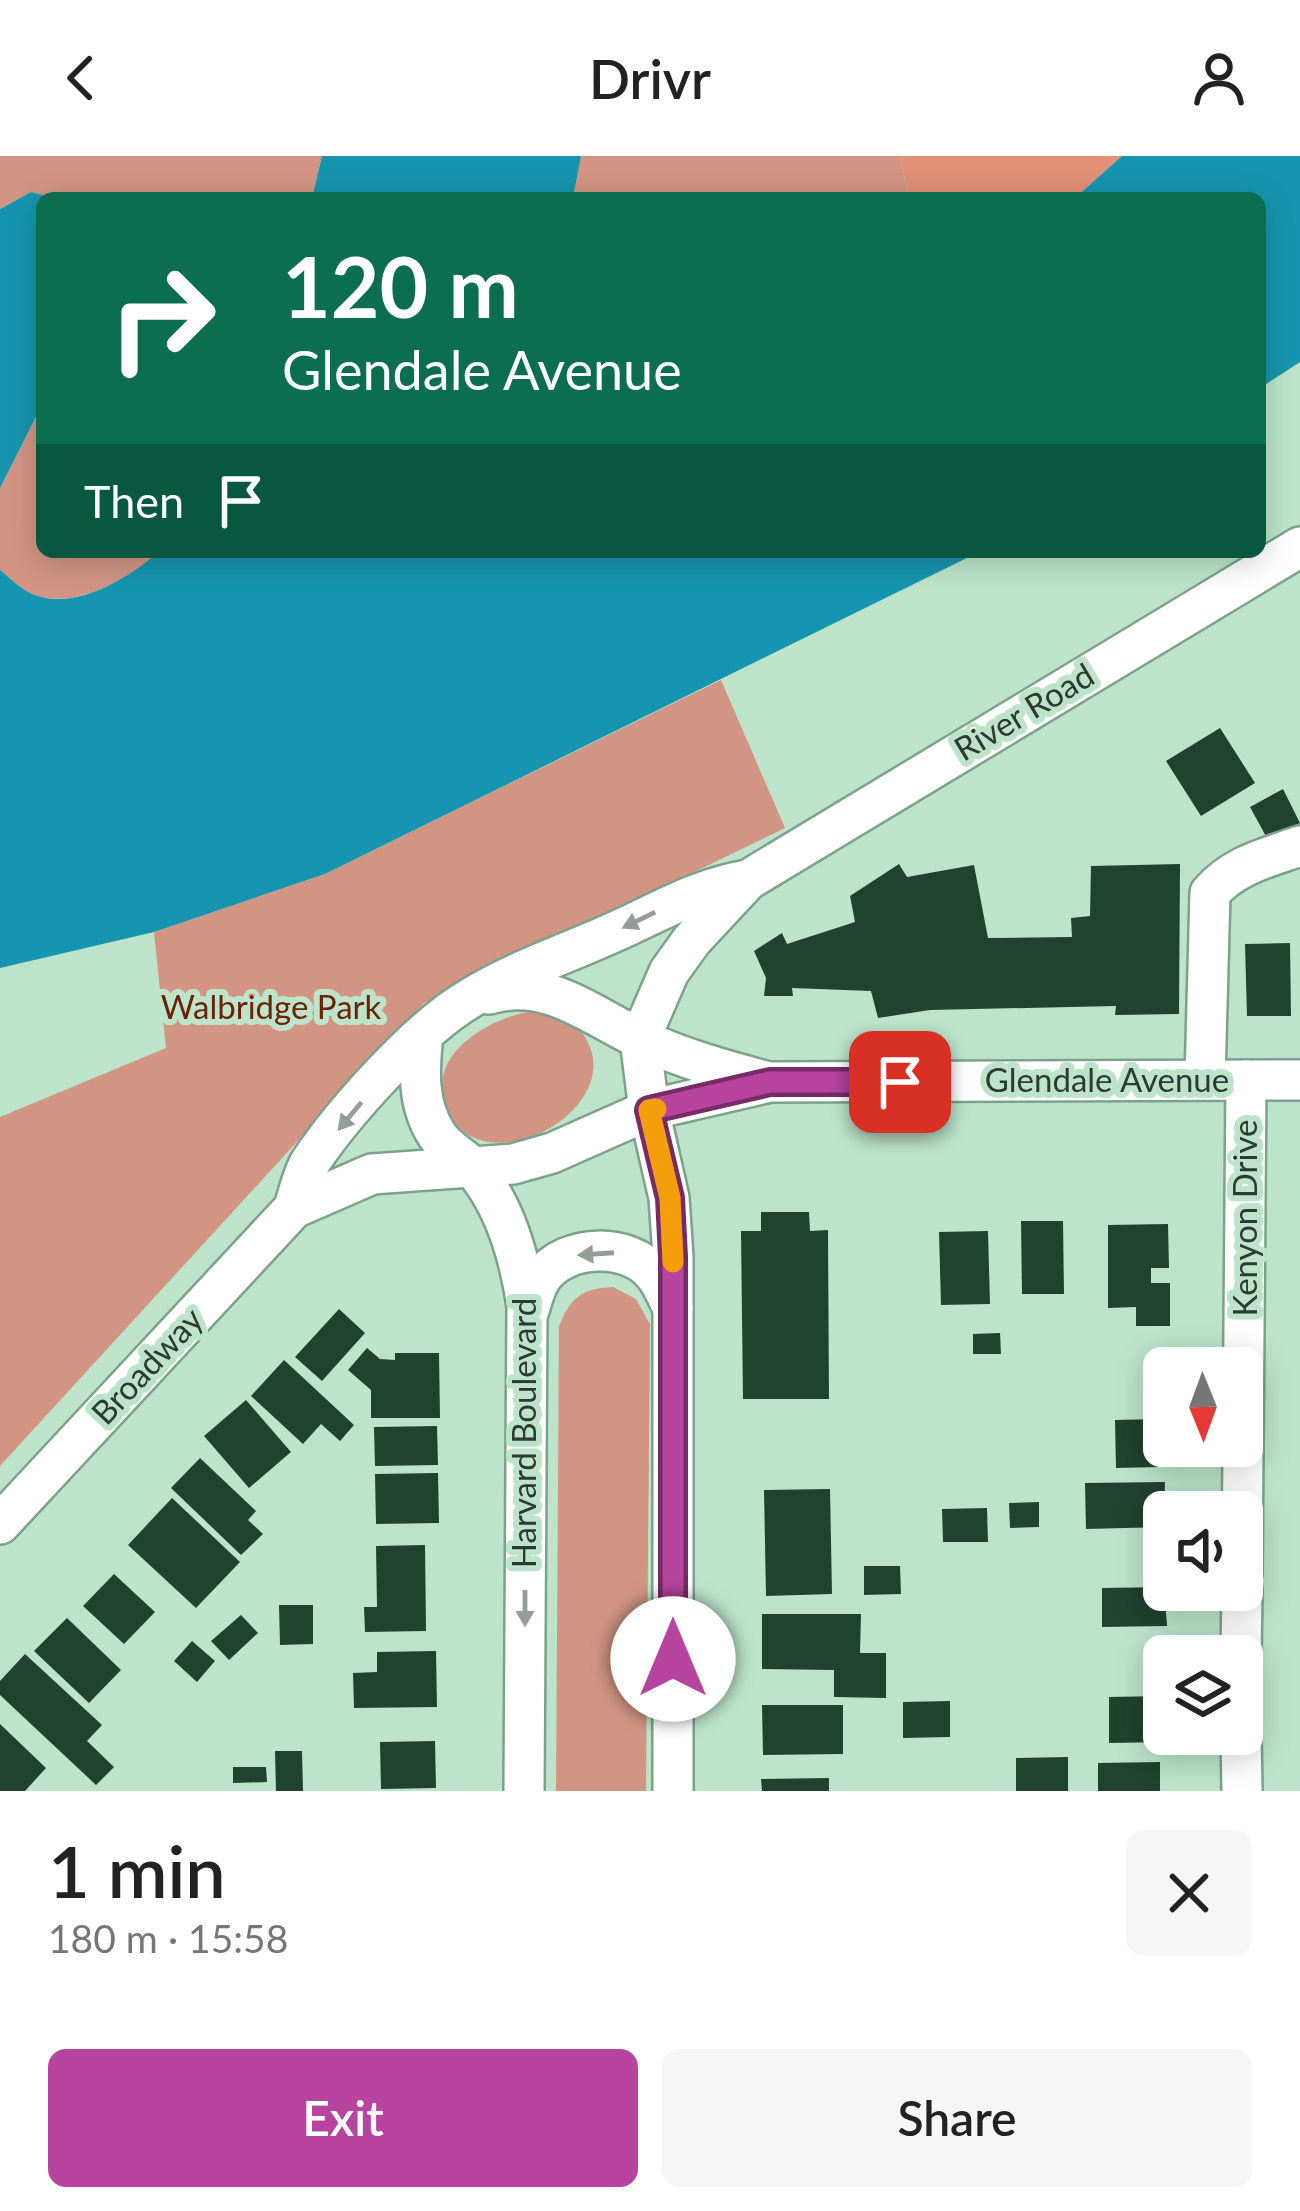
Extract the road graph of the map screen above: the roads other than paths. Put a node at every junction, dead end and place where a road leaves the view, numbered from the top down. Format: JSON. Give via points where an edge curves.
{"nodes":[{"id":1,"x":1300,"y":547,"type":"edge"},
{"id":2,"x":1300,"y":846,"type":"edge"},
{"id":3,"x":748,"y":880,"type":"junction"},
{"id":4,"x":464,"y":1002,"type":"junction"},
{"id":5,"x":423,"y":1035,"type":"junction"},
{"id":6,"x":640,"y":1039,"type":"junction"},
{"id":7,"x":1205,"y":1079,"type":"junction"},
{"id":8,"x":1246,"y":1080,"type":"junction"},
{"id":9,"x":1300,"y":1080,"type":"edge"},
{"id":10,"x":770,"y":1082,"type":"junction"},
{"id":11,"x":649,"y":1110,"type":"junction"},
{"id":12,"x":472,"y":1167,"type":"junction"},
{"id":13,"x":294,"y":1208,"type":"junction"},
{"id":14,"x":673,"y":1308,"type":"junction"},
{"id":15,"x":527,"y":1317,"type":"junction"},
{"id":16,"x":1243,"y":1491,"type":"edge"},
{"id":17,"x":0,"y":1524,"type":"edge"},
{"id":18,"x":1241,"y":1755,"type":"edge"},
{"id":19,"x":524,"y":1791,"type":"edge"},
{"id":20,"x":673,"y":1791,"type":"edge"},
{"id":21,"x":1242,"y":1791,"type":"edge"}],
"edges":[{"from":1,"to":3,"type":"street","name":"River Road"},
{"from":2,"to":7,"type":"street","via":[[1247,864],[1210,893]]},
{"from":3,"to":4,"type":"street","name":"River Road","one_way":true,"via":[[704,887]]},
{"from":3,"to":6,"type":"street","name":"River Road","via":[[669,972]]},
{"from":4,"to":5,"type":"street","name":"River Road"},
{"from":4,"to":6,"type":"street","name":"Glendale Avenue","via":[[505,989],[544,992]]},
{"from":5,"to":12,"type":"street","name":"Harvard Boulevard","via":[[423,1107],[437,1136]]},
{"from":5,"to":13,"type":"street","name":"Broadway","one_way":true,"via":[[307,1168]]},
{"from":6,"to":10,"type":"street","name":"Glendale Avenue"},
{"from":6,"to":11,"type":"street"},
{"from":7,"to":8,"type":"street","name":"Glendale Avenue"},
{"from":7,"to":10,"type":"street","name":"Glendale Avenue"},
{"from":8,"to":9,"type":"street","name":"Glendale Avenue"},
{"from":8,"to":16,"type":"street","name":"Kenyon Drive"},
{"from":10,"to":11,"type":"street","name":"Glendale Avenue"},
{"from":11,"to":12,"type":"street","name":"Broadway","via":[[552,1153]]},
{"from":11,"to":14,"type":"street","via":[[670,1198]]},
{"from":12,"to":13,"type":"street","name":"Broadway","via":[[372,1174]]},
{"from":12,"to":15,"type":"street","name":"Harvard Boulevard","via":[[520,1259]]},
{"from":13,"to":17,"type":"street","name":"Broadway"},
{"from":14,"to":15,"type":"street","one_way":true,"via":[[653,1272],[602,1250],[544,1273]]},
{"from":14,"to":20,"type":"street"},
{"from":15,"to":19,"type":"street","name":"Harvard Boulevard","one_way":true},
{"from":18,"to":21,"type":"street"}]}
